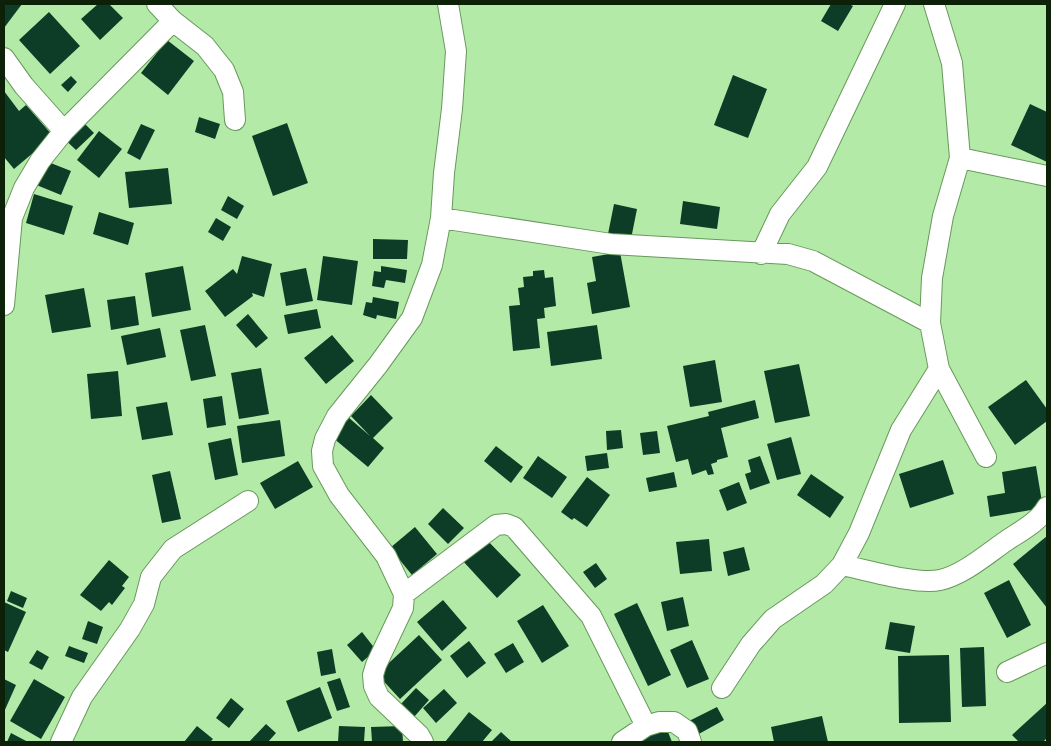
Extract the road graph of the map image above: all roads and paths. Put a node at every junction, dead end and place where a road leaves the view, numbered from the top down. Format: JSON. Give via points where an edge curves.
{"nodes":[{"id":1,"x":157,"y":4,"type":"edge"},
{"id":2,"x":448,"y":4,"type":"edge"},
{"id":3,"x":895,"y":4,"type":"edge"},
{"id":4,"x":934,"y":4,"type":"edge"},
{"id":5,"x":173,"y":21,"type":"junction"},
{"id":6,"x":4,"y":58,"type":"edge"},
{"id":7,"x":236,"y":120,"type":"dead end"},
{"id":8,"x":64,"y":131,"type":"junction"},
{"id":9,"x":960,"y":158,"type":"junction"},
{"id":10,"x":1047,"y":176,"type":"edge"},
{"id":11,"x":441,"y":218,"type":"junction"},
{"id":12,"x":761,"y":254,"type":"junction"},
{"id":13,"x":4,"y":304,"type":"edge"},
{"id":14,"x":930,"y":323,"type":"junction"},
{"id":15,"x":939,"y":368,"type":"junction"},
{"id":16,"x":986,"y":457,"type":"dead end"},
{"id":17,"x":248,"y":501,"type":"dead end"},
{"id":18,"x":1047,"y":508,"type":"edge"},
{"id":19,"x":842,"y":565,"type":"junction"},
{"id":20,"x":404,"y":594,"type":"junction"},
{"id":21,"x":1047,"y":653,"type":"edge"},
{"id":22,"x":1007,"y":672,"type":"dead end"},
{"id":23,"x":722,"y":688,"type":"dead end"},
{"id":24,"x":646,"y":726,"type":"junction"},
{"id":25,"x":61,"y":742,"type":"edge"},
{"id":26,"x":423,"y":742,"type":"edge"},
{"id":27,"x":622,"y":742,"type":"edge"},
{"id":28,"x":692,"y":742,"type":"edge"}],
"edges":[{"from":1,"to":5,"type":"street"},
{"from":2,"to":11,"type":"street","via":[[456,51]]},
{"from":3,"to":12,"type":"street","via":[[817,167],[780,214]]},
{"from":4,"to":9,"type":"street","via":[[952,63]]},
{"from":5,"to":7,"type":"street","via":[[205,46],[224,70],[232,92]]},
{"from":5,"to":8,"type":"street"},
{"from":6,"to":8,"type":"street"},
{"from":8,"to":13,"type":"street","via":[[40,160],[12,218]]},
{"from":9,"to":10,"type":"street"},
{"from":9,"to":14,"type":"street","via":[[943,216],[932,278]]},
{"from":11,"to":12,"type":"street","via":[[611,244]]},
{"from":11,"to":20,"type":"street","via":[[432,265],[412,318],[337,416],[322,451],[323,466],[338,495],[386,556]]},
{"from":12,"to":14,"type":"street","via":[[788,254],[813,261]]},
{"from":14,"to":15,"type":"street"},
{"from":15,"to":16,"type":"street"},
{"from":15,"to":19,"type":"street","via":[[901,430],[859,533]]},
{"from":17,"to":25,"type":"street","via":[[173,549],[151,578],[144,604],[82,697]]},
{"from":18,"to":19,"type":"street","via":[[1020,532],[957,574],[940,580],[922,582]]},
{"from":19,"to":23,"type":"street","via":[[824,584],[773,618],[750,644]]},
{"from":20,"to":24,"type":"street","via":[[496,525],[514,527],[591,616]]},
{"from":20,"to":26,"type":"street","via":[[403,608],[376,665],[374,686],[379,696],[419,734]]},
{"from":21,"to":22,"type":"street"},
{"from":24,"to":27,"type":"street"},
{"from":24,"to":28,"type":"street","via":[[674,722],[686,731]]}]}
